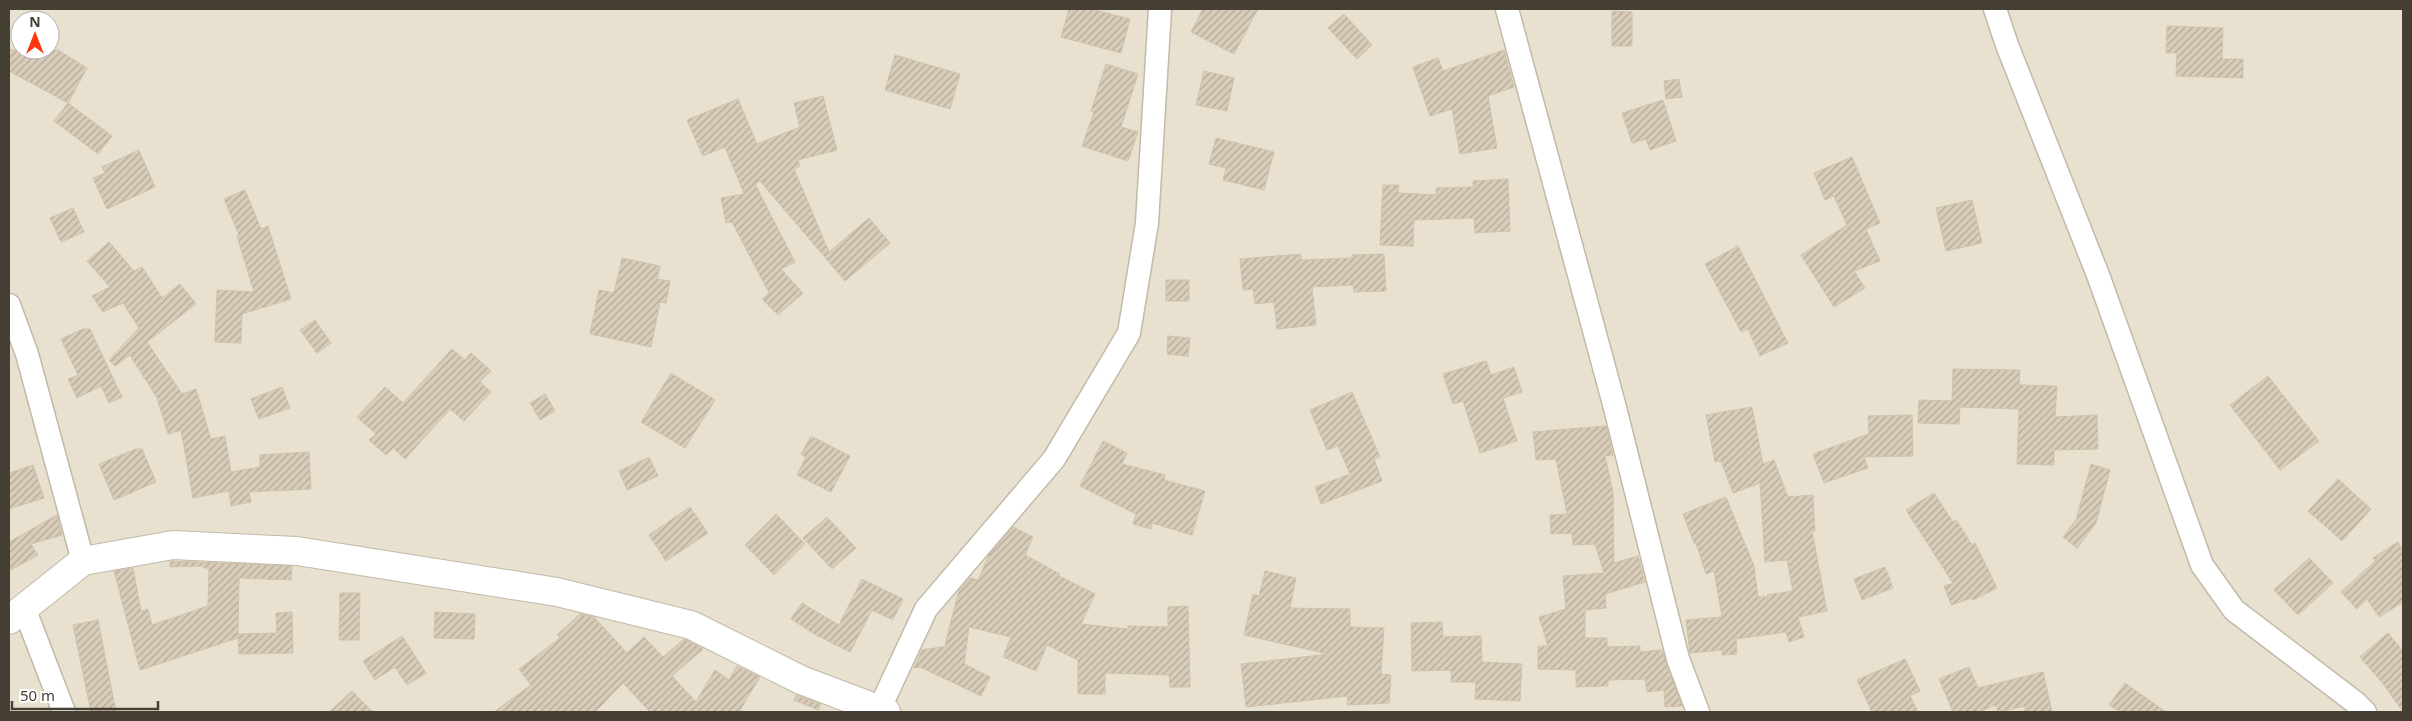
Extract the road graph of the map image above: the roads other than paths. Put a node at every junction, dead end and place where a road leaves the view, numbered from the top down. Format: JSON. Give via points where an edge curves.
{"nodes":[{"id":1,"x":1160,"y":9,"type":"edge"},
{"id":2,"x":1506,"y":9,"type":"edge"},
{"id":3,"x":1995,"y":9,"type":"edge"},
{"id":4,"x":9,"y":305,"type":"edge"},
{"id":5,"x":83,"y":561,"type":"junction"},
{"id":6,"x":16,"y":614,"type":"edge"},
{"id":7,"x":881,"y":711,"type":"edge"},
{"id":8,"x":64,"y":712,"type":"edge"},
{"id":9,"x":1698,"y":712,"type":"edge"},
{"id":10,"x":2365,"y":712,"type":"edge"}],
"edges":[{"from":1,"to":7,"type":"street","via":[[1147,223],[1128,333],[1054,459],[926,609]]},
{"from":2,"to":9,"type":"street","via":[[1614,404],[1678,659]]},
{"from":3,"to":10,"type":"street","via":[[2098,275],[2202,566],[2234,610]]},
{"from":4,"to":5,"type":"street","via":[[28,354]]},
{"from":5,"to":6,"type":"street"},
{"from":5,"to":7,"type":"street","via":[[173,545],[297,551],[556,592],[691,625],[801,680]]},
{"from":6,"to":8,"type":"street"}]}
